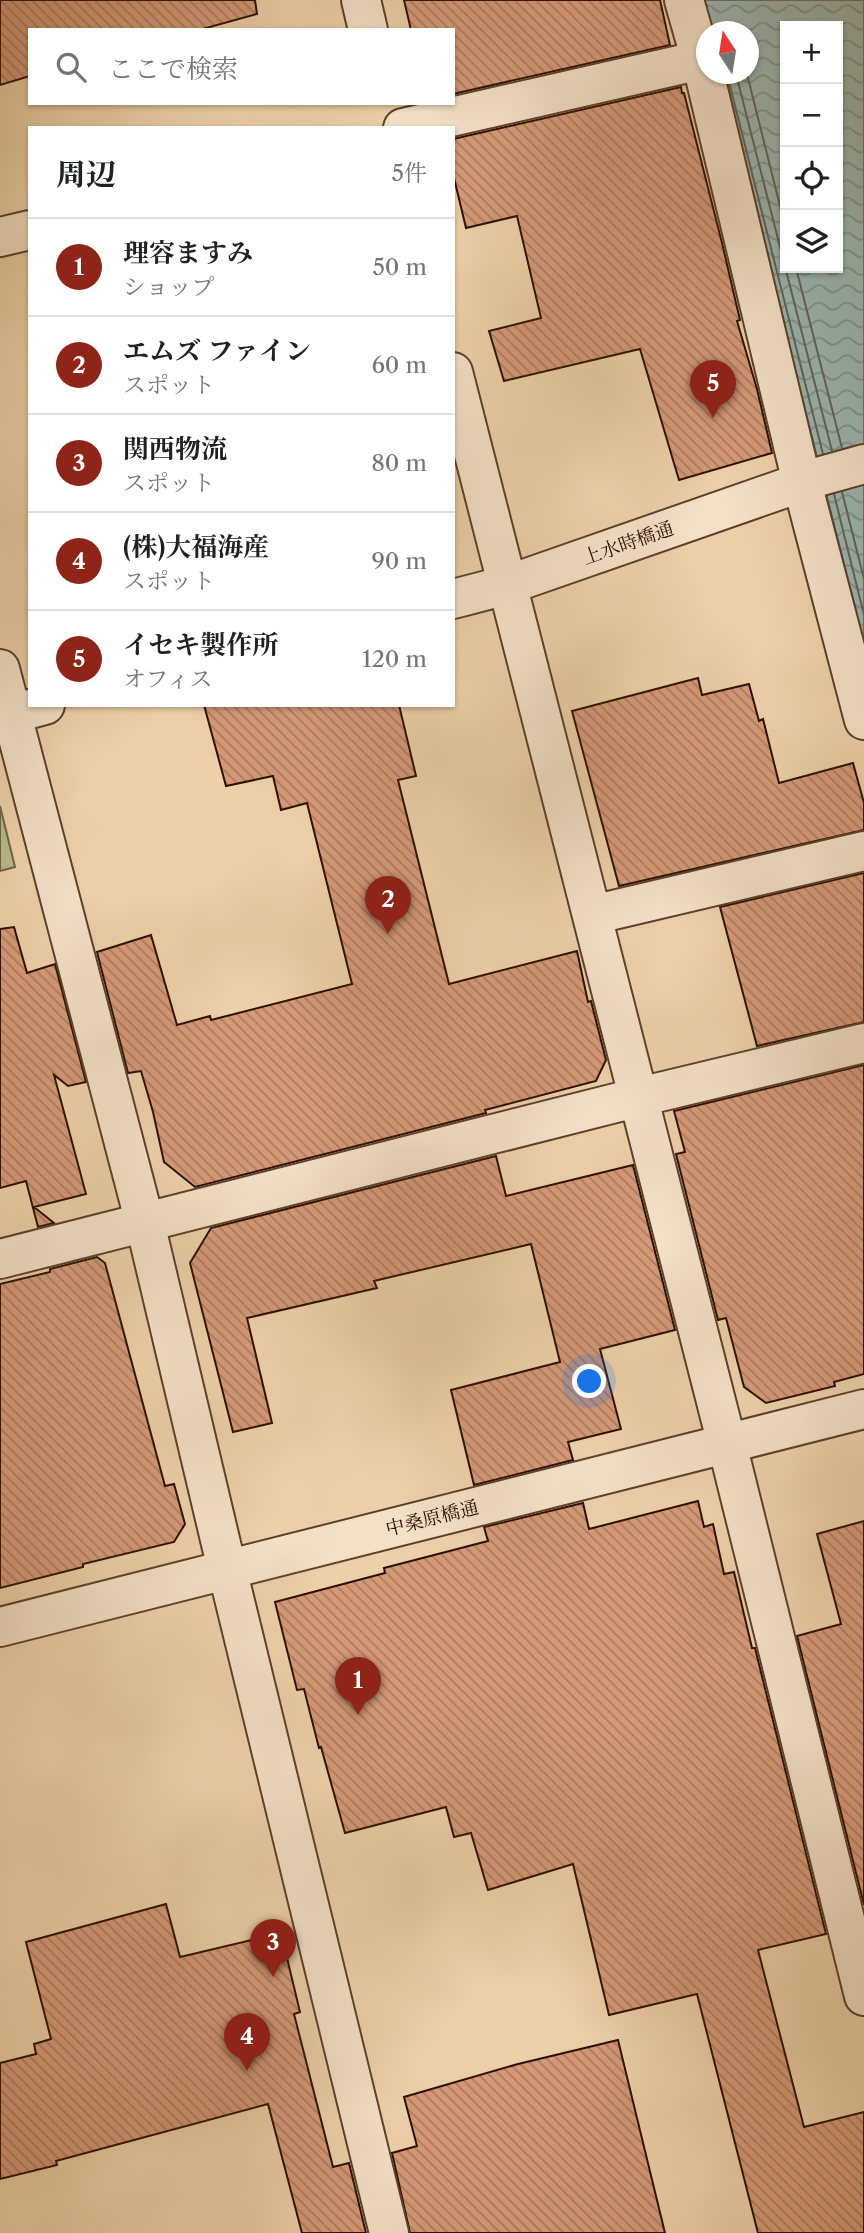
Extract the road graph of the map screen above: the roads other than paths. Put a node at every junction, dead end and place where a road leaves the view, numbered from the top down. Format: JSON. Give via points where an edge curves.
{"nodes":[{"id":1,"x":361,"y":0,"type":"edge"},
{"id":2,"x":684,"y":0,"type":"edge"},
{"id":3,"x":368,"y":28,"type":"edge"},
{"id":4,"x":696,"y":42,"type":"edge"},
{"id":5,"x":696,"y":61,"type":"edge"},
{"id":6,"x":707,"y":84,"type":"edge"},
{"id":7,"x":385,"y":105,"type":"edge"},
{"id":8,"x":391,"y":126,"type":"edge"},
{"id":9,"x":411,"y":126,"type":"edge"},
{"id":10,"x":28,"y":230,"type":"edge"},
{"id":11,"x":0,"y":237,"type":"edge"},
{"id":12,"x":455,"y":380,"type":"edge"},
{"id":13,"x":864,"y":464,"type":"edge"},
{"id":14,"x":808,"y":480,"type":"junction"},
{"id":15,"x":508,"y":585,"type":"junction"},
{"id":16,"x":455,"y":598,"type":"edge"},
{"id":17,"x":0,"y":669,"type":"edge"},
{"id":18,"x":19,"y":712,"type":"edge"},
{"id":19,"x":864,"y":720,"type":"edge"},
{"id":20,"x":864,"y":851,"type":"edge"},
{"id":21,"x":592,"y":915,"type":"junction"},
{"id":22,"x":864,"y":1043,"type":"edge"},
{"id":23,"x":639,"y":1097,"type":"junction"},
{"id":24,"x":145,"y":1223,"type":"junction"},
{"id":25,"x":0,"y":1259,"type":"edge"},
{"id":26,"x":864,"y":1409,"type":"edge"},
{"id":27,"x":727,"y":1444,"type":"junction"},
{"id":28,"x":227,"y":1569,"type":"junction"},
{"id":29,"x":0,"y":1627,"type":"edge"},
{"id":30,"x":864,"y":1996,"type":"edge"},
{"id":31,"x":389,"y":2233,"type":"edge"}],
"edges":[{"from":1,"to":3,"type":"street"},
{"from":2,"to":4,"type":"street"},
{"from":5,"to":9,"type":"street"},
{"from":6,"to":14,"type":"street"},
{"from":7,"to":8,"type":"street"},
{"from":10,"to":11,"type":"street"},
{"from":12,"to":15,"type":"street"},
{"from":13,"to":14,"type":"street","name":"上水時橋通"},
{"from":14,"to":15,"type":"street","name":"上水時橋通"},
{"from":14,"to":19,"type":"street"},
{"from":15,"to":16,"type":"street","name":"上水時橋通"},
{"from":15,"to":21,"type":"street"},
{"from":17,"to":18,"type":"street"},
{"from":18,"to":24,"type":"street"},
{"from":20,"to":21,"type":"street"},
{"from":21,"to":23,"type":"street"},
{"from":22,"to":23,"type":"street"},
{"from":23,"to":24,"type":"street"},
{"from":23,"to":27,"type":"street"},
{"from":24,"to":25,"type":"street"},
{"from":24,"to":28,"type":"street"},
{"from":26,"to":27,"type":"street","name":"中桑原橋通"},
{"from":27,"to":28,"type":"street","name":"中桑原橋通"},
{"from":27,"to":30,"type":"street"},
{"from":28,"to":29,"type":"street","name":"中桑原橋通"},
{"from":28,"to":31,"type":"street"}]}
